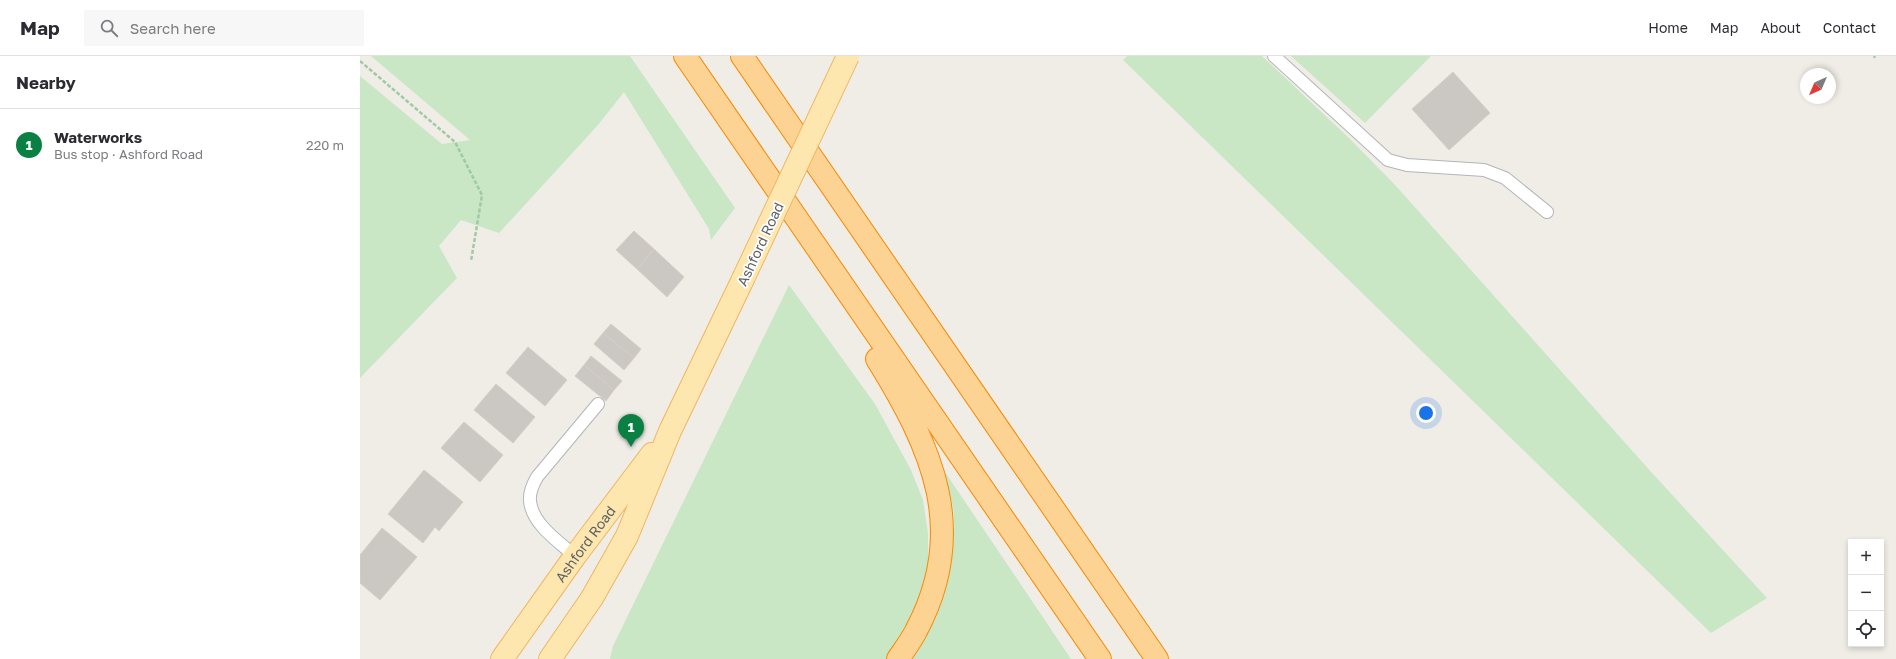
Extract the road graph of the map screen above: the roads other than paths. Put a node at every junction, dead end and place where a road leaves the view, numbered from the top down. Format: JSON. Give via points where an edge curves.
{"nodes":[{"id":1,"x":685,"y":56,"type":"edge"},
{"id":2,"x":742,"y":56,"type":"edge"},
{"id":3,"x":848,"y":56,"type":"edge"},
{"id":4,"x":1274,"y":56,"type":"edge"},
{"id":5,"x":746,"y":145,"type":"junction"},
{"id":6,"x":1548,"y":212,"type":"dead end"},
{"id":7,"x":598,"y":404,"type":"dead end"},
{"id":8,"x":670,"y":431,"type":"junction"},
{"id":9,"x":575,"y":556,"type":"junction"},
{"id":10,"x":505,"y":659,"type":"edge"},
{"id":11,"x":550,"y":659,"type":"edge"},
{"id":12,"x":898,"y":659,"type":"edge"},
{"id":13,"x":1100,"y":659,"type":"edge"},
{"id":14,"x":1157,"y":659,"type":"edge"}],
"edges":[{"from":1,"to":5,"type":"highway"},
{"from":2,"to":14,"type":"highway"},
{"from":3,"to":8,"type":"main road","name":"Ashford Road","bridge":true},
{"from":4,"to":6,"type":"lane","via":[[1388,160],[1407,165],[1484,170],[1505,178]]},
{"from":5,"to":12,"type":"highway","via":[[898,393],[932,469],[941,502],[943,535],[937,573],[928,606],[916,633]]},
{"from":5,"to":13,"type":"highway"},
{"from":7,"to":9,"type":"lane","via":[[536,477],[531,489],[530,502],[537,518],[548,532]]},
{"from":8,"to":9,"type":"main road","name":"Ashford Road"},
{"from":8,"to":11,"type":"main road","name":"Ashford Road","via":[[627,536],[592,598]]},
{"from":9,"to":10,"type":"main road","name":"Ashford Road"}]}
